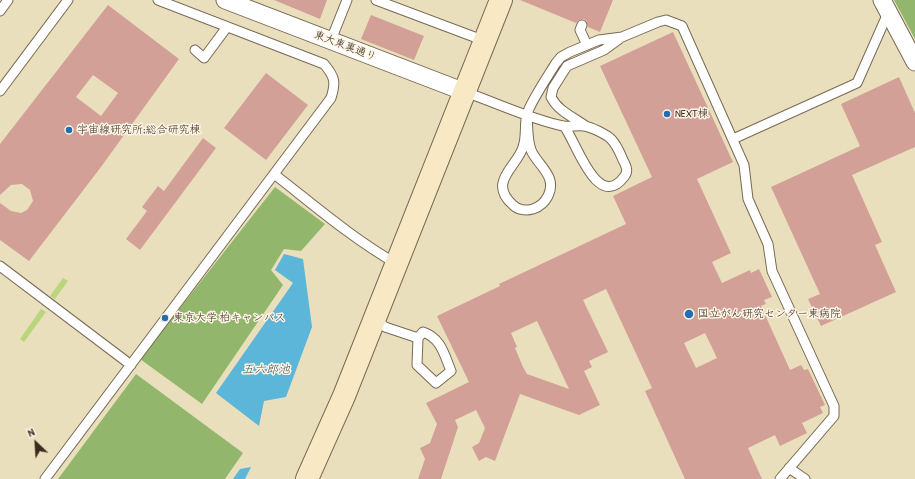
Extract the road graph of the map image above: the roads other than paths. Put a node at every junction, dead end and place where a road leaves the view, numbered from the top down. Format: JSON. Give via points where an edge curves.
{"nodes":[{"id":1,"x":8,"y":0,"type":"edge"},
{"id":2,"x":68,"y":0,"type":"edge"},
{"id":3,"x":158,"y":0,"type":"edge"},
{"id":4,"x":225,"y":0,"type":"edge"},
{"id":5,"x":347,"y":0,"type":"edge"},
{"id":6,"x":376,"y":0,"type":"edge"},
{"id":7,"x":501,"y":0,"type":"edge"},
{"id":8,"x":885,"y":6,"type":"edge"},
{"id":9,"x":0,"y":10,"type":"edge"},
{"id":10,"x":582,"y":25,"type":"dead end"},
{"id":11,"x":227,"y":26,"type":"junction"},
{"id":12,"x":622,"y":36,"type":"junction"},
{"id":13,"x":332,"y":40,"type":"junction"},
{"id":14,"x":485,"y":41,"type":"junction"},
{"id":15,"x":587,"y":45,"type":"junction"},
{"id":16,"x":195,"y":50,"type":"dead end"},
{"id":17,"x":915,"y":62,"type":"edge"},
{"id":18,"x":0,"y":91,"type":"edge"},
{"id":19,"x":465,"y":92,"type":"junction"},
{"id":20,"x":527,"y":114,"type":"junction"},
{"id":21,"x":564,"y":126,"type":"junction"},
{"id":22,"x":586,"y":126,"type":"junction"},
{"id":23,"x":733,"y":139,"type":"junction"},
{"id":24,"x":274,"y":174,"type":"junction"},
{"id":25,"x":398,"y":264,"type":"junction"},
{"id":26,"x":0,"y":266,"type":"edge"},
{"id":27,"x":376,"y":319,"type":"junction"},
{"id":28,"x":418,"y":338,"type":"junction"},
{"id":29,"x":131,"y":365,"type":"junction"},
{"id":30,"x":789,"y":468,"type":"junction"},
{"id":31,"x":46,"y":479,"type":"edge"},
{"id":32,"x":307,"y":479,"type":"edge"},
{"id":33,"x":780,"y":479,"type":"edge"},
{"id":34,"x":805,"y":479,"type":"edge"}],
"edges":[{"from":1,"to":9,"type":"lane"},
{"from":2,"to":18,"type":"lane"},
{"from":3,"to":11,"type":"lane"},
{"from":4,"to":13,"type":"street","name":"東大東裏通り"},
{"from":5,"to":13,"type":"lane"},
{"from":6,"to":14,"type":"lane"},
{"from":7,"to":14,"type":"street"},
{"from":8,"to":17,"type":"street"},
{"from":8,"to":23,"type":"lane","via":[[857,83]]},
{"from":10,"to":15,"type":"lane","via":[[580,30]]},
{"from":11,"to":16,"type":"lane","via":[[204,58]]},
{"from":11,"to":24,"type":"lane","via":[[324,64],[332,74],[335,85],[331,98]]},
{"from":12,"to":15,"type":"lane"},
{"from":12,"to":22,"type":"lane","via":[[604,50],[567,66],[553,88],[551,97],[557,107]]},
{"from":12,"to":23,"type":"lane","via":[[666,20],[682,26]]},
{"from":13,"to":19,"type":"street","name":"東大東裏通り"},
{"from":14,"to":19,"type":"street"},
{"from":15,"to":20,"type":"lane","via":[[559,60]]},
{"from":19,"to":20,"type":"lane"},
{"from":19,"to":25,"type":"street"},
{"from":20,"to":20,"type":"lane","via":[[531,151],[545,169],[551,191],[540,206],[522,210],[510,202],[503,185],[504,176],[523,148],[527,132]]},
{"from":20,"to":21,"type":"lane"},
{"from":21,"to":22,"type":"lane"},
{"from":21,"to":22,"type":"lane","via":[[594,179],[602,185],[610,186],[622,180],[627,169],[617,145]]},
{"from":23,"to":30,"type":"lane","via":[[744,164],[748,199],[768,244],[772,271],[834,406],[834,416]]},
{"from":24,"to":25,"type":"lane","via":[[378,253]]},
{"from":24,"to":29,"type":"lane"},
{"from":25,"to":27,"type":"street"},
{"from":26,"to":29,"type":"lane"},
{"from":27,"to":28,"type":"lane","via":[[385,327]]},
{"from":27,"to":32,"type":"street"},
{"from":28,"to":28,"type":"lane","via":[[416,365],[436,382],[451,371],[442,348],[433,335],[423,332]]},
{"from":29,"to":31,"type":"lane"},
{"from":30,"to":33,"type":"lane"},
{"from":30,"to":34,"type":"lane"}]}
